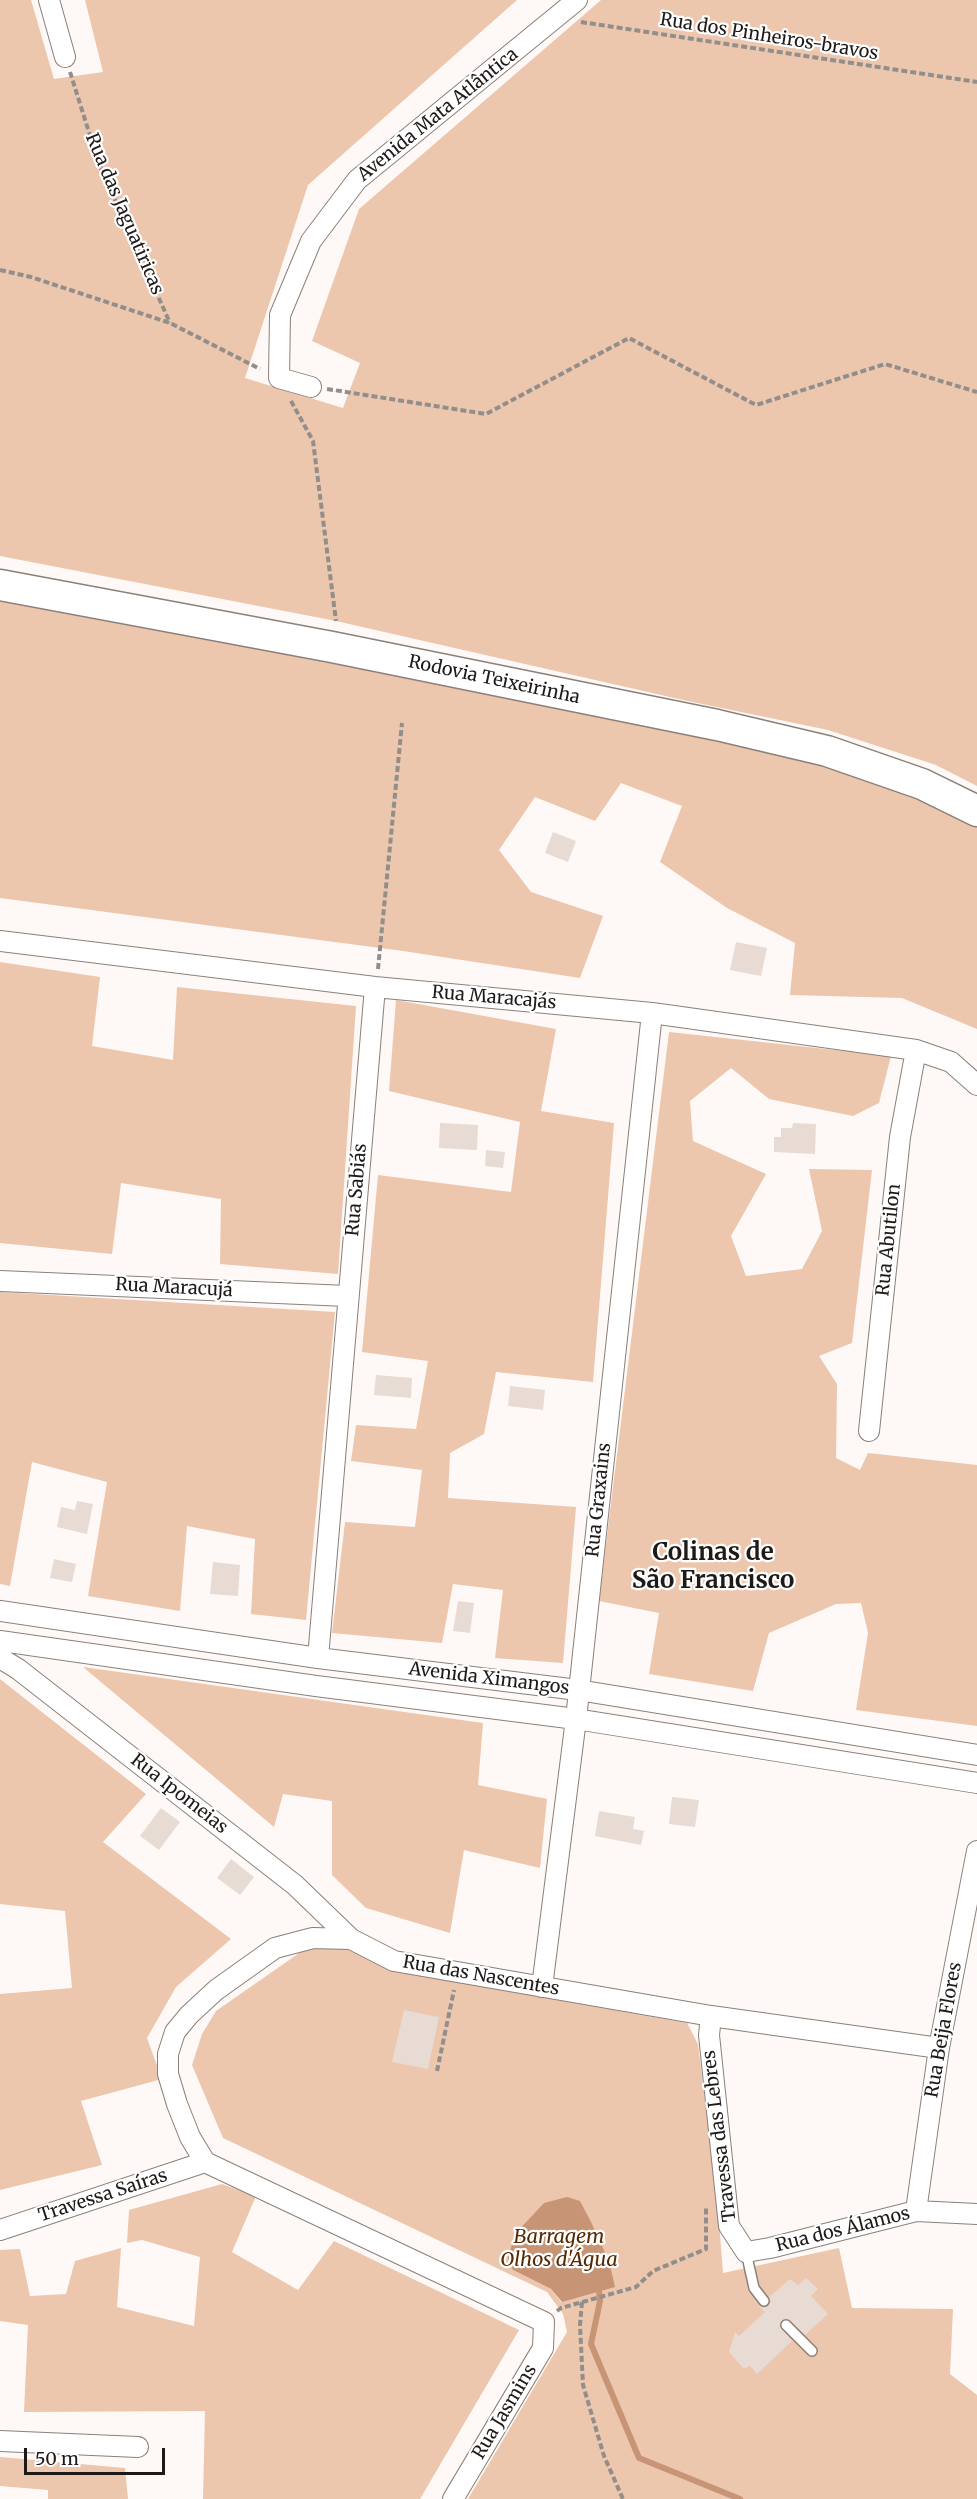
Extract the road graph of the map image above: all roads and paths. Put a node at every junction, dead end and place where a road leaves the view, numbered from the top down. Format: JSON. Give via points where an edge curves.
{"nodes":[{"id":1,"x":49,"y":0,"type":"edge"},
{"id":2,"x":577,"y":0,"type":"edge"},
{"id":3,"x":556,"y":18,"type":"junction"},
{"id":4,"x":65,"y":57,"type":"joint"},
{"id":5,"x":977,"y":82,"type":"edge"},
{"id":6,"x":0,"y":270,"type":"edge"},
{"id":7,"x":170,"y":323,"type":"junction"},
{"id":8,"x":279,"y":378,"type":"junction"},
{"id":9,"x":311,"y":387,"type":"joint"},
{"id":10,"x":977,"y":392,"type":"edge"},
{"id":11,"x":0,"y":585,"type":"edge"},
{"id":12,"x":336,"y":621,"type":"dead end"},
{"id":13,"x":402,"y":723,"type":"dead end"},
{"id":14,"x":977,"y":811,"type":"edge"},
{"id":15,"x":0,"y":941,"type":"edge"},
{"id":16,"x":375,"y":987,"type":"junction"},
{"id":17,"x":652,"y":1013,"type":"junction"},
{"id":18,"x":916,"y":1050,"type":"junction"},
{"id":19,"x":977,"y":1085,"type":"edge"},
{"id":20,"x":0,"y":1281,"type":"edge"},
{"id":21,"x":348,"y":1296,"type":"junction"},
{"id":22,"x":869,"y":1431,"type":"dead end"},
{"id":23,"x":0,"y":1611,"type":"edge"},
{"id":24,"x":0,"y":1641,"type":"edge"},
{"id":25,"x":318,"y":1658,"type":"junction"},
{"id":26,"x":0,"y":1659,"type":"edge"},
{"id":27,"x":578,"y":1690,"type":"junction"},
{"id":28,"x":576,"y":1719,"type":"junction"},
{"id":29,"x":977,"y":1755,"type":"edge"},
{"id":30,"x":977,"y":1783,"type":"edge"},
{"id":31,"x":977,"y":1851,"type":"edge"},
{"id":32,"x":351,"y":1940,"type":"junction"},
{"id":33,"x":458,"y":1973,"type":"junction"},
{"id":34,"x":542,"y":1987,"type":"junction"},
{"id":35,"x":711,"y":2016,"type":"junction"},
{"id":36,"x":939,"y":2048,"type":"junction"},
{"id":37,"x":437,"y":2071,"type":"dead end"},
{"id":38,"x":205,"y":2162,"type":"junction"},
{"id":39,"x":723,"y":2177,"type":"junction"},
{"id":40,"x":916,"y":2211,"type":"junction"},
{"id":41,"x":977,"y":2214,"type":"edge"},
{"id":42,"x":0,"y":2230,"type":"edge"},
{"id":43,"x":746,"y":2252,"type":"junction"},
{"id":44,"x":764,"y":2301,"type":"dead end"},
{"id":45,"x":582,"y":2302,"type":"junction"},
{"id":46,"x":544,"y":2322,"type":"junction"},
{"id":47,"x":786,"y":2325,"type":"dead end"},
{"id":48,"x":812,"y":2351,"type":"dead end"},
{"id":49,"x":0,"y":2441,"type":"edge"},
{"id":50,"x":138,"y":2447,"type":"dead end"},
{"id":51,"x":453,"y":2499,"type":"edge"},
{"id":52,"x":623,"y":2499,"type":"edge"}],
"edges":[{"from":1,"to":4,"type":"street"},
{"from":2,"to":3,"type":"street","name":"Avenida Mata Atlântica"},
{"from":3,"to":5,"type":"path","name":"Rua dos Pinheiros-bravos"},
{"from":3,"to":8,"type":"street","name":"Avenida Mata Atlântica","via":[[357,180],[311,241],[280,315]]},
{"from":4,"to":7,"type":"path","name":"Rua das Jaguatiricas","via":[[99,164]]},
{"from":6,"to":7,"type":"path"},
{"from":7,"to":8,"type":"path"},
{"from":8,"to":9,"type":"street"},
{"from":8,"to":12,"type":"path","via":[[313,441]]},
{"from":9,"to":10,"type":"path","via":[[486,414],[629,338],[756,405],[885,364]]},
{"from":11,"to":14,"type":"main road","name":"Rodovia Teixeirinha","via":[[332,647],[728,728],[827,751],[922,784]]},
{"from":13,"to":16,"type":"path"},
{"from":15,"to":16,"type":"street","name":"Rua Maracajás"},
{"from":16,"to":17,"type":"street","name":"Rua Maracajás"},
{"from":16,"to":21,"type":"street","name":"Rua Sabiás"},
{"from":17,"to":18,"type":"street","name":"Rua Maracajás"},
{"from":17,"to":27,"type":"street","name":"Rua Graxains"},
{"from":18,"to":19,"type":"street","name":"Rua Maracajás","via":[[951,1062]]},
{"from":18,"to":22,"type":"street","name":"Rua Abutilon","via":[[900,1137]]},
{"from":20,"to":21,"type":"street","name":"Rua Maracujá"},
{"from":21,"to":25,"type":"street","name":"Rua Sabiás"},
{"from":23,"to":25,"type":"street","name":"Avenida Ximangos"},
{"from":24,"to":28,"type":"street","name":"Avenida Ximangos"},
{"from":25,"to":27,"type":"street","name":"Avenida Ximangos"},
{"from":26,"to":32,"type":"street","name":"Rua Ipomeias","via":[[18,1669],[295,1885]]},
{"from":27,"to":28,"type":"street","name":"Rua Graxains"},
{"from":27,"to":29,"type":"street","name":"Avenida Ximangos"},
{"from":28,"to":30,"type":"street","name":"Avenida Ximangos"},
{"from":28,"to":34,"type":"street","name":"Rua Graxains"},
{"from":31,"to":36,"type":"street","name":"Rua Beija Flores"},
{"from":32,"to":33,"type":"street","name":"Rua das Nascentes","via":[[394,1961]]},
{"from":32,"to":38,"type":"street","name":"Rua das Nascentes","via":[[313,1938],[275,1948],[216,1990],[175,2032],[168,2054],[168,2074],[190,2137]]},
{"from":33,"to":34,"type":"street","name":"Rua das Nascentes"},
{"from":33,"to":37,"type":"path"},
{"from":34,"to":35,"type":"street","name":"Rua das Nascentes"},
{"from":35,"to":36,"type":"street","name":"Rua das Nascentes"},
{"from":35,"to":39,"type":"street","name":"Travessa das Lebres","via":[[708,2035]]},
{"from":36,"to":40,"type":"street","name":"Rua Beija Flores"},
{"from":38,"to":42,"type":"street","name":"Travessa Saíras"},
{"from":38,"to":46,"type":"street"},
{"from":39,"to":43,"type":"street","name":"Travessa das Lebres","via":[[729,2226]]},
{"from":39,"to":45,"type":"path","via":[[707,2188],[706,2249],[653,2271],[636,2287]]},
{"from":40,"to":41,"type":"street","name":"Rua dos Álamos"},
{"from":40,"to":43,"type":"street","name":"Rua dos Álamos"},
{"from":43,"to":44,"type":"lane","via":[[754,2288]]},
{"from":45,"to":46,"type":"path","via":[[561,2308]]},
{"from":45,"to":52,"type":"path","via":[[583,2385],[604,2456]]},
{"from":46,"to":51,"type":"street","name":"Rua Jasmins","via":[[543,2348]]},
{"from":47,"to":48,"type":"lane"},
{"from":49,"to":50,"type":"street"}]}
